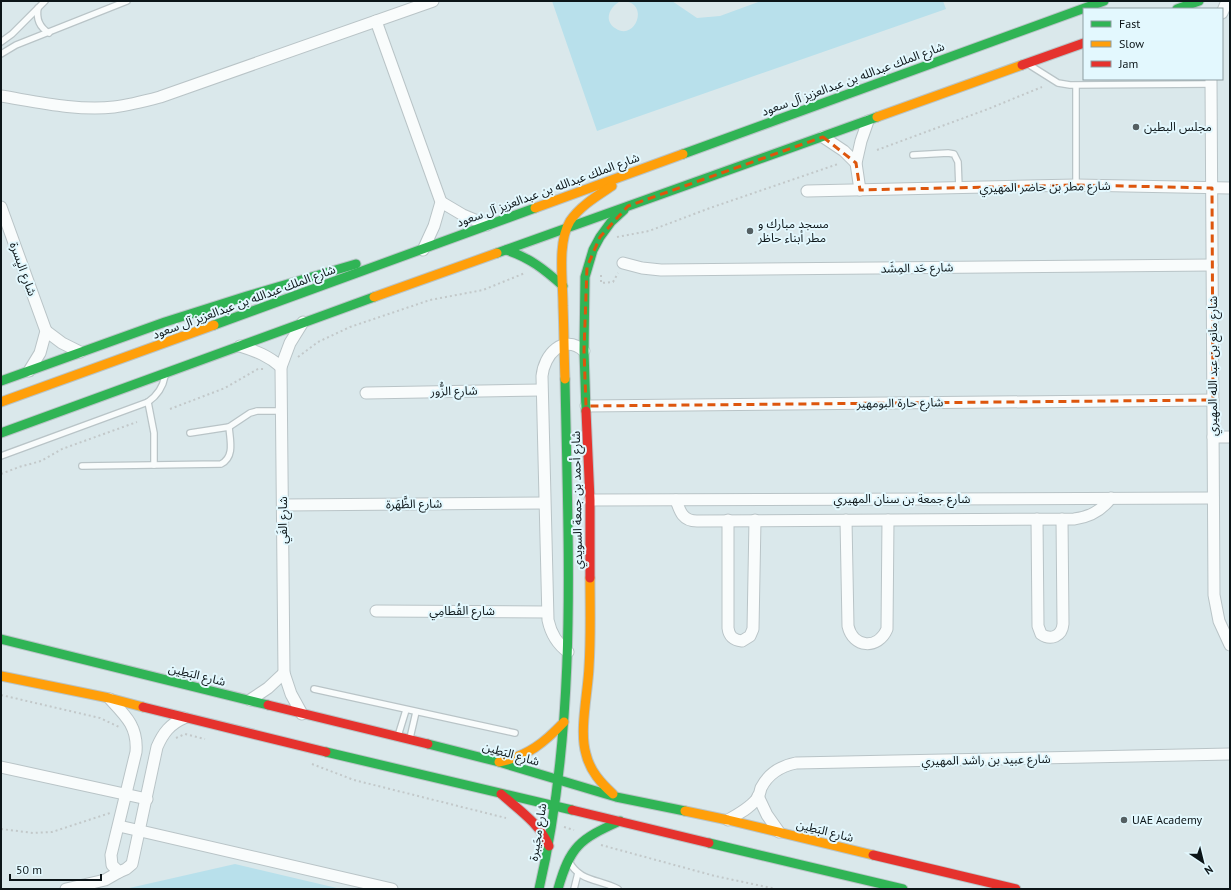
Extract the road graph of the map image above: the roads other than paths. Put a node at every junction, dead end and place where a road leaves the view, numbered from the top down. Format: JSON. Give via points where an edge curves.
{"nodes":[{"id":1,"x":45,"y":1,"type":"edge"},
{"id":2,"x":127,"y":1,"type":"edge"},
{"id":3,"x":433,"y":1,"type":"edge"},
{"id":4,"x":1104,"y":1,"type":"edge"},
{"id":5,"x":1199,"y":1,"type":"edge"},
{"id":6,"x":1227,"y":1,"type":"edge"},
{"id":7,"x":38,"y":8,"type":"junction"},
{"id":8,"x":1085,"y":8,"type":"edge"},
{"id":9,"x":1180,"y":8,"type":"edge"},
{"id":10,"x":1083,"y":9,"type":"edge"},
{"id":11,"x":1223,"y":11,"type":"edge"},
{"id":12,"x":376,"y":21,"type":"junction"},
{"id":13,"x":49,"y":33,"type":"junction"},
{"id":14,"x":1,"y":42,"type":"edge"},
{"id":15,"x":1083,"y":43,"type":"edge"},
{"id":16,"x":1,"y":54,"type":"edge"},
{"id":17,"x":1027,"y":63,"type":"junction"},
{"id":18,"x":1211,"y":82,"type":"edge"},
{"id":19,"x":1076,"y":86,"type":"junction"},
{"id":20,"x":1,"y":96,"type":"edge"},
{"id":21,"x":868,"y":121,"type":"junction"},
{"id":22,"x":823,"y":137,"type":"junction"},
{"id":23,"x":913,"y":155,"type":"dead end"},
{"id":24,"x":856,"y":163,"type":"junction"},
{"id":25,"x":638,"y":170,"type":"junction"},
{"id":26,"x":1076,"y":185,"type":"junction"},
{"id":27,"x":959,"y":188,"type":"junction"},
{"id":28,"x":1212,"y":188,"type":"junction"},
{"id":29,"x":1230,"y":188,"type":"edge"},
{"id":30,"x":860,"y":190,"type":"junction"},
{"id":31,"x":807,"y":191,"type":"dead end"},
{"id":32,"x":441,"y":202,"type":"junction"},
{"id":33,"x":628,"y":206,"type":"junction"},
{"id":34,"x":1,"y":207,"type":"edge"},
{"id":35,"x":487,"y":225,"type":"junction"},
{"id":36,"x":567,"y":228,"type":"junction"},
{"id":37,"x":423,"y":250,"type":"junction"},
{"id":38,"x":506,"y":250,"type":"junction"},
{"id":39,"x":624,"y":263,"type":"road end"},
{"id":40,"x":1212,"y":265,"type":"junction"},
{"id":41,"x":563,"y":286,"type":"junction"},
{"id":42,"x":303,"y":322,"type":"junction"},
{"id":43,"x":46,"y":331,"type":"junction"},
{"id":44,"x":564,"y":345,"type":"junction"},
{"id":45,"x":240,"y":346,"type":"junction"},
{"id":46,"x":584,"y":351,"type":"junction"},
{"id":47,"x":80,"y":352,"type":"junction"},
{"id":48,"x":281,"y":367,"type":"junction"},
{"id":49,"x":29,"y":371,"type":"junction"},
{"id":50,"x":165,"y":374,"type":"junction"},
{"id":51,"x":1,"y":381,"type":"edge"},
{"id":52,"x":541,"y":390,"type":"junction"},
{"id":53,"x":366,"y":393,"type":"dead end"},
{"id":54,"x":1213,"y":400,"type":"junction"},
{"id":55,"x":1,"y":402,"type":"edge"},
{"id":56,"x":148,"y":402,"type":"junction"},
{"id":57,"x":586,"y":406,"type":"junction"},
{"id":58,"x":282,"y":411,"type":"junction"},
{"id":59,"x":229,"y":427,"type":"junction"},
{"id":60,"x":1,"y":433,"type":"edge"},
{"id":61,"x":190,"y":433,"type":"dead end"},
{"id":62,"x":1213,"y":437,"type":"junction"},
{"id":63,"x":1230,"y":437,"type":"edge"},
{"id":64,"x":1,"y":456,"type":"edge"},
{"id":65,"x":154,"y":465,"type":"junction"},
{"id":66,"x":82,"y":466,"type":"dead end"},
{"id":67,"x":568,"y":484,"type":"junction"},
{"id":68,"x":582,"y":497,"type":"junction"},
{"id":69,"x":1111,"y":498,"type":"junction"},
{"id":70,"x":1213,"y":498,"type":"junction"},
{"id":71,"x":676,"y":500,"type":"junction"},
{"id":72,"x":544,"y":503,"type":"junction"},
{"id":73,"x":283,"y":506,"type":"junction"},
{"id":74,"x":1037,"y":519,"type":"junction"},
{"id":75,"x":1062,"y":519,"type":"junction"},
{"id":76,"x":728,"y":520,"type":"junction"},
{"id":77,"x":755,"y":520,"type":"junction"},
{"id":78,"x":846,"y":520,"type":"junction"},
{"id":79,"x":888,"y":520,"type":"junction"},
{"id":80,"x":376,"y":611,"type":"dead end"},
{"id":81,"x":547,"y":612,"type":"junction"},
{"id":82,"x":1,"y":639,"type":"edge"},
{"id":83,"x":1230,"y":645,"type":"edge"},
{"id":84,"x":568,"y":652,"type":"junction"},
{"id":85,"x":284,"y":673,"type":"junction"},
{"id":86,"x":1,"y":676,"type":"edge"},
{"id":87,"x":314,"y":689,"type":"dead end"},
{"id":88,"x":109,"y":698,"type":"junction"},
{"id":89,"x":250,"y":700,"type":"junction"},
{"id":90,"x":406,"y":710,"type":"junction"},
{"id":91,"x":416,"y":712,"type":"junction"},
{"id":92,"x":302,"y":714,"type":"junction"},
{"id":93,"x":184,"y":718,"type":"junction"},
{"id":94,"x":572,"y":723,"type":"junction"},
{"id":95,"x":514,"y":733,"type":"dead end"},
{"id":96,"x":398,"y":737,"type":"junction"},
{"id":97,"x":410,"y":740,"type":"junction"},
{"id":98,"x":1230,"y":754,"type":"edge"},
{"id":99,"x":499,"y":762,"type":"junction"},
{"id":100,"x":1,"y":767,"type":"edge"},
{"id":101,"x":557,"y":779,"type":"junction"},
{"id":102,"x":500,"y":793,"type":"junction"},
{"id":103,"x":126,"y":795,"type":"junction"},
{"id":104,"x":758,"y":796,"type":"junction"},
{"id":105,"x":616,"y":797,"type":"junction"},
{"id":106,"x":147,"y":799,"type":"junction"},
{"id":107,"x":554,"y":805,"type":"junction"},
{"id":108,"x":728,"y":820,"type":"junction"},
{"id":109,"x":620,"y":821,"type":"junction"},
{"id":110,"x":118,"y":826,"type":"junction"},
{"id":111,"x":140,"y":831,"type":"junction"},
{"id":112,"x":779,"y":832,"type":"junction"},
{"id":113,"x":549,"y":846,"type":"junction"},
{"id":114,"x":568,"y":859,"type":"junction"},
{"id":115,"x":119,"y":872,"type":"junction"},
{"id":116,"x":578,"y":873,"type":"junction"},
{"id":117,"x":66,"y":889,"type":"edge"},
{"id":118,"x":392,"y":889,"type":"edge"},
{"id":119,"x":539,"y":889,"type":"edge"},
{"id":120,"x":558,"y":889,"type":"edge"},
{"id":121,"x":574,"y":889,"type":"edge"},
{"id":122,"x":618,"y":889,"type":"edge"},
{"id":123,"x":904,"y":889,"type":"edge"},
{"id":124,"x":1016,"y":889,"type":"edge"}],
"edges":[{"from":1,"to":7,"type":"lane"},
{"from":2,"to":13,"type":"lane"},
{"from":3,"to":12,"type":"street"},
{"from":4,"to":8,"type":"main road","name":"شارع الملك عبدالله بن عبدالعزيز آل سعود"},
{"from":5,"to":9,"type":"main road"},
{"from":6,"to":11,"type":"street"},
{"from":7,"to":13,"type":"lane","via":[[37,20]]},
{"from":7,"to":14,"type":"lane"},
{"from":10,"to":25,"type":"main road","name":"شارع الملك عبدالله بن عبدالعزيز آل سعود"},
{"from":12,"to":20,"type":"street","via":[[136,104],[90,108]]},
{"from":12,"to":32,"type":"street"},
{"from":13,"to":16,"type":"lane","via":[[16,45]]},
{"from":15,"to":17,"type":"main road"},
{"from":17,"to":19,"type":"lane","name":"شارع مانع بن عبد الله المهيري","via":[[1058,83]]},
{"from":17,"to":21,"type":"main road"},
{"from":18,"to":19,"type":"lane","name":"شارع مانع بن عبد الله المهيري"},
{"from":18,"to":28,"type":"street","name":"شارع مانع بن عبد الله المهيري"},
{"from":19,"to":26,"type":"lane"},
{"from":21,"to":22,"type":"main road"},
{"from":21,"to":24,"type":"street"},
{"from":22,"to":24,"type":"street"},
{"from":22,"to":33,"type":"main road"},
{"from":23,"to":27,"type":"lane","via":[[954,154],[958,162]]},
{"from":24,"to":30,"type":"street"},
{"from":25,"to":35,"type":"main road","name":"شارع الملك عبدالله بن عبدالعزيز آل سعود"},
{"from":25,"to":36,"type":"main road","via":[[586,204]]},
{"from":26,"to":27,"type":"street","name":"شارع مطر بن حاضر المهيري"},
{"from":26,"to":28,"type":"street","name":"شارع مطر بن حاضر المهيري"},
{"from":27,"to":30,"type":"street","name":"شارع مطر بن حاضر المهيري"},
{"from":28,"to":29,"type":"street","name":"شارع مطر بن حاضر المهيري"},
{"from":28,"to":40,"type":"street","name":"شارع مانع بن عبد الله المهيري"},
{"from":30,"to":31,"type":"street","name":"شارع مطر بن حاضر المهيري"},
{"from":32,"to":35,"type":"street"},
{"from":32,"to":37,"type":"street"},
{"from":33,"to":36,"type":"main road"},
{"from":33,"to":46,"type":"main road","name":"شارع أحمد بن جمعة السويدي","via":[[600,237],[587,267]]},
{"from":34,"to":43,"type":"street","name":"شارع اليِسرة"},
{"from":35,"to":37,"type":"main road","name":"شارع الملك عبدالله بن عبدالعزيز آل سعود"},
{"from":36,"to":38,"type":"main road"},
{"from":36,"to":41,"type":"main road","name":"شارع أحمد بن جمعة السويدي","via":[[562,256]]},
{"from":37,"to":47,"type":"main road","via":[[379,257],[245,296]]},
{"from":37,"to":55,"type":"main road","name":"شارع الملك عبدالله بن عبدالعزيز آل سعود"},
{"from":38,"to":41,"type":"main road","via":[[532,260]]},
{"from":38,"to":42,"type":"main road"},
{"from":39,"to":40,"type":"street","name":"شارع حَد المِشَد","via":[[661,270]]},
{"from":40,"to":54,"type":"street","name":"شارع مانع بن عبد الله المهيري"},
{"from":41,"to":44,"type":"main road","name":"شارع أحمد بن جمعة السويدي"},
{"from":42,"to":45,"type":"main road"},
{"from":42,"to":48,"type":"street","name":"شارع الفَي","via":[[290,342]]},
{"from":43,"to":47,"type":"street"},
{"from":43,"to":49,"type":"street","via":[[40,353]]},
{"from":44,"to":46,"type":"street","via":[[577,346]]},
{"from":44,"to":52,"type":"street","via":[[552,352],[544,363]]},
{"from":44,"to":67,"type":"main road","name":"شارع أحمد بن جمعة السويدي"},
{"from":45,"to":48,"type":"street","via":[[262,353]]},
{"from":45,"to":50,"type":"main road"},
{"from":46,"to":57,"type":"main road","name":"شارع أحمد بن جمعة السويدي"},
{"from":47,"to":49,"type":"main road"},
{"from":48,"to":58,"type":"street","name":"شارع الفَي"},
{"from":49,"to":51,"type":"main road"},
{"from":50,"to":56,"type":"lane","via":[[159,393]]},
{"from":50,"to":60,"type":"main road"},
{"from":52,"to":53,"type":"street","name":"شارع الزُّور"},
{"from":52,"to":72,"type":"street"},
{"from":54,"to":57,"type":"street","name":"شارع حارة البومهير"},
{"from":54,"to":62,"type":"street","name":"شارع مانع بن عبد الله المهيري"},
{"from":56,"to":64,"type":"lane"},
{"from":56,"to":65,"type":"lane","via":[[154,433]]},
{"from":57,"to":68,"type":"main road","name":"شارع أحمد بن جمعة السويدي"},
{"from":58,"to":59,"type":"lane","via":[[256,411]]},
{"from":58,"to":73,"type":"street","name":"شارع الفَي"},
{"from":59,"to":61,"type":"lane"},
{"from":59,"to":65,"type":"lane","via":[[230,454],[225,462]]},
{"from":62,"to":63,"type":"street"},
{"from":62,"to":70,"type":"street","name":"شارع مانع بن عبد الله المهيري"},
{"from":65,"to":66,"type":"lane"},
{"from":67,"to":68,"type":"main road"},
{"from":67,"to":84,"type":"main road","name":"شارع أحمد بن جمعة السويدي"},
{"from":68,"to":71,"type":"street","name":"شارع جمعة بن سنان المهيري"},
{"from":68,"to":94,"type":"main road","name":"شارع أحمد بن جمعة السويدي","via":[[589,658]]},
{"from":69,"to":70,"type":"street","name":"شارع جمعة بن سنان المهيري"},
{"from":69,"to":71,"type":"street","name":"شارع جمعة بن سنان المهيري"},
{"from":69,"to":75,"type":"street","via":[[1101,509],[1088,516]]},
{"from":70,"to":83,"type":"street","name":"شارع مانع بن عبد الله المهيري","via":[[1214,595],[1219,621]]},
{"from":71,"to":76,"type":"street","via":[[681,514],[690,520]]},
{"from":72,"to":73,"type":"street","name":"شارع الظَّهَرة"},
{"from":72,"to":81,"type":"street"},
{"from":73,"to":85,"type":"street","name":"شارع الفَي"},
{"from":74,"to":75,"type":"street"},
{"from":74,"to":75,"type":"street","via":[[1038,626],[1041,634],[1049,638],[1061,633],[1063,624]]},
{"from":74,"to":79,"type":"street"},
{"from":76,"to":77,"type":"street"},
{"from":76,"to":77,"type":"street","via":[[728,632],[733,639],[742,641],[750,636],[753,629]]},
{"from":77,"to":78,"type":"street"},
{"from":78,"to":79,"type":"street"},
{"from":78,"to":79,"type":"street","name":"شارع جمعة بن سنان المهيري","via":[[848,626],[856,640],[866,644],[877,641],[887,629]]},
{"from":80,"to":81,"type":"street","name":"شارع القُطامِي"},
{"from":81,"to":84,"type":"street","via":[[552,635]]},
{"from":82,"to":89,"type":"main road","name":"شارع البَطِين"},
{"from":84,"to":94,"type":"main road","name":"شارع أحمد بن جمعة السويدي"},
{"from":85,"to":89,"type":"street"},
{"from":85,"to":92,"type":"street","name":"شارع الفَي","via":[[291,694]]},
{"from":86,"to":88,"type":"main road"},
{"from":87,"to":90,"type":"lane"},
{"from":88,"to":93,"type":"main road"},
{"from":88,"to":103,"type":"street","via":[[131,723],[136,737],[136,752]]},
{"from":89,"to":92,"type":"main road","name":"شارع البَطِين"},
{"from":90,"to":91,"type":"lane"},
{"from":90,"to":96,"type":"lane"},
{"from":91,"to":95,"type":"lane"},
{"from":91,"to":97,"type":"lane"},
{"from":92,"to":96,"type":"main road","name":"شارع البَطِين"},
{"from":93,"to":102,"type":"main road"},
{"from":93,"to":106,"type":"street","via":[[172,724],[160,740]]},
{"from":94,"to":99,"type":"main road","via":[[537,748],[519,757]]},
{"from":94,"to":101,"type":"main road","name":"شارع أحمد بن جمعة السويدي"},
{"from":94,"to":105,"type":"main road","name":"شارع أحمد بن جمعة السويدي","via":[[583,739],[589,766],[602,785]]},
{"from":96,"to":97,"type":"main road","name":"شارع البَطِين"},
{"from":97,"to":99,"type":"main road","name":"شارع البَطِين"},
{"from":98,"to":104,"type":"street","name":"شارع عبيد بن راشد المهيري","via":[[796,764],[781,768],[769,776]]},
{"from":99,"to":101,"type":"main road","name":"شارع البَطِين"},
{"from":100,"to":103,"type":"street"},
{"from":101,"to":105,"type":"main road","name":"شارع البَطِين"},
{"from":101,"to":107,"type":"main road","name":"شارع مجَيبرة"},
{"from":102,"to":107,"type":"main road"},
{"from":102,"to":113,"type":"main road","via":[[538,827]]},
{"from":103,"to":106,"type":"street"},
{"from":103,"to":110,"type":"street"},
{"from":104,"to":108,"type":"street","name":"شارع عبيد بن راشد المهيري","via":[[744,810]]},
{"from":104,"to":112,"type":"street"},
{"from":105,"to":108,"type":"main road","name":"شارع البَطِين"},
{"from":106,"to":111,"type":"street"},
{"from":107,"to":109,"type":"main road"},
{"from":107,"to":113,"type":"main road","name":"شارع مجَيبرة"},
{"from":108,"to":112,"type":"main road","name":"شارع البَطِين"},
{"from":109,"to":114,"type":"main road","via":[[586,837]]},
{"from":109,"to":123,"type":"main road"},
{"from":110,"to":111,"type":"street"},
{"from":110,"to":115,"type":"street","via":[[111,860]]},
{"from":111,"to":115,"type":"street","via":[[132,864]]},
{"from":111,"to":118,"type":"street"},
{"from":112,"to":124,"type":"main road","name":"شارع البَطِين"},
{"from":113,"to":119,"type":"main road","name":"شارع مجَيبرة"},
{"from":114,"to":116,"type":"lane"},
{"from":114,"to":120,"type":"main road"},
{"from":115,"to":117,"type":"street","via":[[105,880]]},
{"from":116,"to":121,"type":"lane"},
{"from":116,"to":122,"type":"lane","via":[[587,879]]}]}
